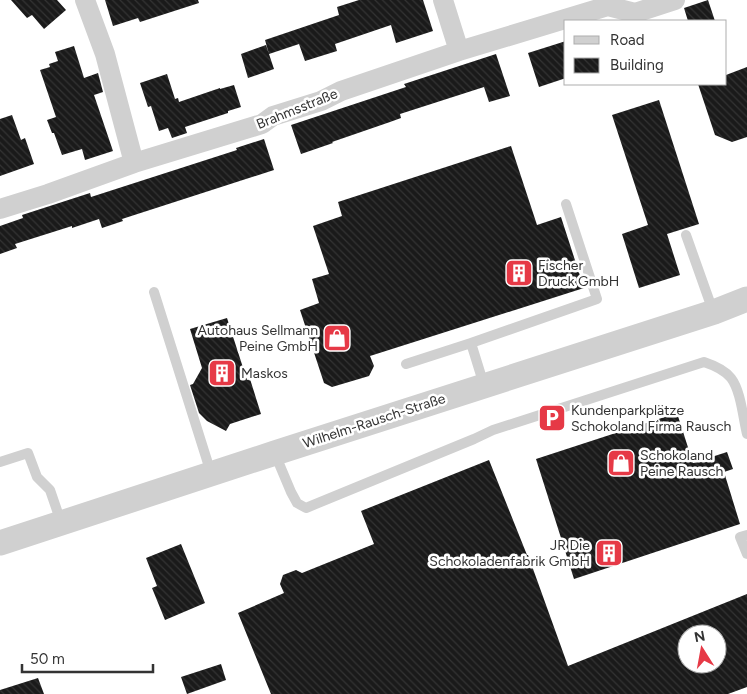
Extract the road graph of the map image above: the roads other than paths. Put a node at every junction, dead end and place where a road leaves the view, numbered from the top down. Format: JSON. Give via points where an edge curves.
{"nodes":[{"id":1,"x":85,"y":0,"type":"edge"},
{"id":2,"x":442,"y":0,"type":"edge"},
{"id":3,"x":675,"y":0,"type":"edge"},
{"id":4,"x":459,"y":51,"type":"junction"},
{"id":5,"x":134,"y":163,"type":"junction"},
{"id":6,"x":566,"y":204,"type":"dead end"},
{"id":7,"x":0,"y":209,"type":"edge"},
{"id":8,"x":686,"y":234,"type":"dead end"},
{"id":9,"x":154,"y":292,"type":"dead end"},
{"id":10,"x":747,"y":299,"type":"edge"},
{"id":11,"x":714,"y":312,"type":"junction"},
{"id":12,"x":472,"y":343,"type":"junction"},
{"id":13,"x":406,"y":364,"type":"dead end"},
{"id":14,"x":484,"y":386,"type":"junction"},
{"id":15,"x":747,"y":434,"type":"edge"},
{"id":16,"x":275,"y":453,"type":"junction"},
{"id":17,"x":0,"y":462,"type":"edge"},
{"id":18,"x":212,"y":474,"type":"junction"},
{"id":19,"x":62,"y":523,"type":"junction"},
{"id":20,"x":747,"y":536,"type":"edge"},
{"id":21,"x":0,"y":543,"type":"edge"},
{"id":22,"x":747,"y":554,"type":"edge"}],
"edges":[{"from":1,"to":5,"type":"street","via":[[105,54]]},
{"from":2,"to":4,"type":"street"},
{"from":3,"to":4,"type":"street","name":"Brahmsstraße","via":[[635,13],[608,6]]},
{"from":4,"to":5,"type":"street","name":"Brahmsstraße","via":[[273,116],[262,124]]},
{"from":5,"to":7,"type":"street","name":"Brahmsstraße"},
{"from":6,"to":12,"type":"lane","via":[[597,299]]},
{"from":8,"to":11,"type":"lane"},
{"from":9,"to":18,"type":"lane"},
{"from":10,"to":11,"type":"street","name":"Wilhelm-Rausch-Straße"},
{"from":11,"to":14,"type":"street","name":"Wilhelm-Rausch-Straße"},
{"from":12,"to":13,"type":"lane"},
{"from":12,"to":14,"type":"lane"},
{"from":14,"to":16,"type":"street","name":"Wilhelm-Rausch-Straße"},
{"from":15,"to":16,"type":"lane","via":[[738,392],[730,377],[716,366],[704,362],[493,430],[306,508],[297,503]]},
{"from":16,"to":18,"type":"street","name":"Wilhelm-Rausch-Straße"},
{"from":17,"to":19,"type":"lane","via":[[28,453],[37,477],[50,490]]},
{"from":18,"to":19,"type":"street","name":"Wilhelm-Rausch-Straße"},
{"from":19,"to":21,"type":"street","name":"Wilhelm-Rausch-Straße"},
{"from":20,"to":22,"type":"lane","via":[[740,537]]}]}
